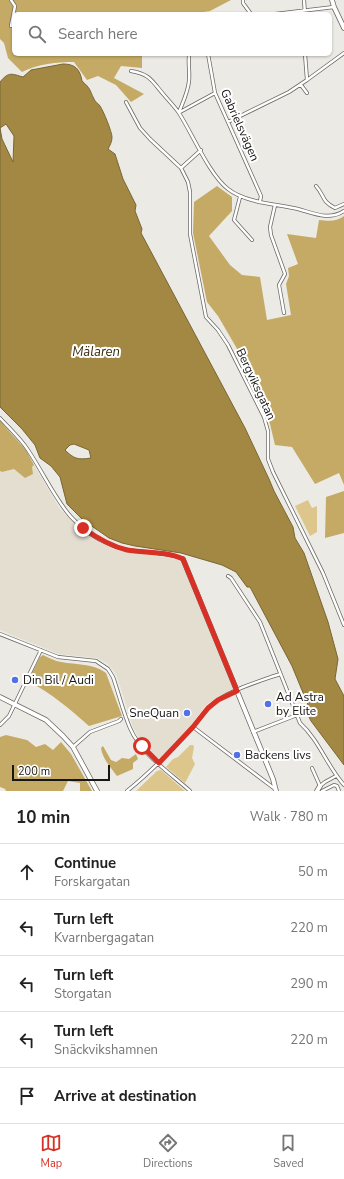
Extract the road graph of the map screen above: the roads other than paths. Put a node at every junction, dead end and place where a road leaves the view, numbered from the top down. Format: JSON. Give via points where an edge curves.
{"nodes":[{"id":1,"x":11,"y":0,"type":"edge"},
{"id":2,"x":244,"y":0,"type":"edge"},
{"id":3,"x":304,"y":0,"type":"edge"},
{"id":4,"x":332,"y":0,"type":"edge"},
{"id":5,"x":334,"y":7,"type":"junction"},
{"id":6,"x":14,"y":12,"type":"edge"},
{"id":7,"x":250,"y":12,"type":"edge"},
{"id":8,"x":305,"y":12,"type":"edge"},
{"id":9,"x":12,"y":21,"type":"edge"},
{"id":10,"x":11,"y":26,"type":"dead end"},
{"id":11,"x":344,"y":28,"type":"edge"},
{"id":12,"x":344,"y":53,"type":"edge"},
{"id":13,"x":189,"y":56,"type":"dead end"},
{"id":14,"x":208,"y":56,"type":"edge"},
{"id":15,"x":305,"y":56,"type":"edge"},
{"id":16,"x":131,"y":71,"type":"dead end"},
{"id":17,"x":307,"y":80,"type":"junction"},
{"id":18,"x":301,"y":85,"type":"junction"},
{"id":19,"x":215,"y":93,"type":"junction"},
{"id":20,"x":307,"y":93,"type":"dead end"},
{"id":21,"x":126,"y":102,"type":"dead end"},
{"id":22,"x":179,"y":112,"type":"junction"},
{"id":23,"x":228,"y":122,"type":"junction"},
{"id":24,"x":201,"y":150,"type":"junction"},
{"id":25,"x":181,"y":168,"type":"junction"},
{"id":26,"x":316,"y":186,"type":"dead end"},
{"id":27,"x":240,"y":197,"type":"junction"},
{"id":28,"x":260,"y":201,"type":"junction"},
{"id":29,"x":344,"y":204,"type":"edge"},
{"id":30,"x":275,"y":205,"type":"junction"},
{"id":31,"x":344,"y":211,"type":"edge"},
{"id":32,"x":252,"y":240,"type":"dead end"},
{"id":33,"x":284,"y":313,"type":"dead end"},
{"id":34,"x":0,"y":418,"type":"edge"},
{"id":35,"x":183,"y":559,"type":"joint"},
{"id":36,"x":228,"y":576,"type":"dead end"},
{"id":37,"x":344,"y":625,"type":"edge"},
{"id":38,"x":0,"y":634,"type":"edge"},
{"id":39,"x":41,"y":650,"type":"junction"},
{"id":40,"x":280,"y":674,"type":"junction"},
{"id":41,"x":237,"y":691,"type":"junction"},
{"id":42,"x":0,"y":698,"type":"edge"},
{"id":43,"x":14,"y":704,"type":"junction"},
{"id":44,"x":296,"y":715,"type":"junction"},
{"id":45,"x":121,"y":719,"type":"dead end"},
{"id":46,"x":0,"y":725,"type":"edge"},
{"id":47,"x":193,"y":727,"type":"junction"},
{"id":48,"x":253,"y":732,"type":"junction"},
{"id":49,"x":73,"y":747,"type":"junction"},
{"id":50,"x":159,"y":763,"type":"junction"},
{"id":51,"x":312,"y":768,"type":"dead end"},
{"id":52,"x":86,"y":770,"type":"junction"},
{"id":53,"x":336,"y":776,"type":"junction"},
{"id":54,"x":344,"y":785,"type":"edge"},
{"id":55,"x":320,"y":786,"type":"junction"},
{"id":56,"x":276,"y":790,"type":"edge"},
{"id":57,"x":97,"y":791,"type":"edge"},
{"id":58,"x":100,"y":791,"type":"edge"},
{"id":59,"x":127,"y":791,"type":"edge"},
{"id":60,"x":190,"y":791,"type":"edge"},
{"id":61,"x":317,"y":791,"type":"edge"},
{"id":62,"x":322,"y":791,"type":"edge"},
{"id":63,"x":339,"y":791,"type":"edge"}],
"edges":[{"from":1,"to":6,"type":"street","via":[[15,6]]},
{"from":2,"to":7,"type":"street","via":[[243,3]]},
{"from":3,"to":8,"type":"street"},
{"from":4,"to":5,"type":"street"},
{"from":5,"to":8,"type":"street"},
{"from":5,"to":11,"type":"street"},
{"from":9,"to":10,"type":"street"},
{"from":12,"to":17,"type":"street"},
{"from":13,"to":22,"type":"street","via":[[188,88]]},
{"from":14,"to":19,"type":"street","name":"Gabrielsvägen"},
{"from":15,"to":17,"type":"street"},
{"from":16,"to":22,"type":"street","via":[[149,76]]},
{"from":17,"to":18,"type":"street"},
{"from":18,"to":20,"type":"street"},
{"from":18,"to":23,"type":"street"},
{"from":19,"to":22,"type":"street"},
{"from":19,"to":23,"type":"street","name":"Gabrielsvägen"},
{"from":21,"to":25,"type":"street","name":"Bergviksgatan","via":[[140,128]]},
{"from":22,"to":24,"type":"street"},
{"from":23,"to":28,"type":"street","name":"Gabrielsvägen","via":[[261,196]]},
{"from":24,"to":25,"type":"street"},
{"from":24,"to":27,"type":"street","via":[[218,180]]},
{"from":25,"to":37,"type":"street","name":"Bergviksgatan","via":[[190,190],[190,234],[206,317],[228,345],[264,417],[268,431],[270,465],[323,573]]},
{"from":26,"to":29,"type":"street","via":[[326,203],[335,208]]},
{"from":27,"to":28,"type":"street"},
{"from":27,"to":32,"type":"street","via":[[234,220]]},
{"from":28,"to":30,"type":"street"},
{"from":30,"to":31,"type":"street","via":[[330,217]]},
{"from":30,"to":33,"type":"street","via":[[270,227],[285,274],[279,285]]},
{"from":34,"to":35,"type":"street","via":[[28,449],[68,515],[83,528],[112,546]]},
{"from":35,"to":41,"type":"street"},
{"from":36,"to":40,"type":"street","via":[[260,622]]},
{"from":38,"to":39,"type":"street"},
{"from":39,"to":43,"type":"street"},
{"from":39,"to":50,"type":"street","via":[[58,657],[96,661],[108,669],[130,728],[136,739]]},
{"from":40,"to":41,"type":"street"},
{"from":40,"to":44,"type":"street"},
{"from":41,"to":47,"type":"street","via":[[208,708]]},
{"from":41,"to":48,"type":"street"},
{"from":42,"to":43,"type":"street"},
{"from":43,"to":46,"type":"street","via":[[9,716]]},
{"from":43,"to":49,"type":"street","via":[[46,720]]},
{"from":44,"to":48,"type":"street"},
{"from":44,"to":53,"type":"street"},
{"from":45,"to":49,"type":"street","via":[[90,732]]},
{"from":47,"to":50,"type":"street"},
{"from":47,"to":56,"type":"street"},
{"from":48,"to":56,"type":"street"},
{"from":49,"to":52,"type":"street"},
{"from":50,"to":59,"type":"street"},
{"from":50,"to":60,"type":"street"},
{"from":51,"to":55,"type":"street"},
{"from":52,"to":57,"type":"street"},
{"from":52,"to":58,"type":"street"},
{"from":53,"to":54,"type":"street"},
{"from":53,"to":55,"type":"street"},
{"from":55,"to":61,"type":"street"},
{"from":62,"to":63,"type":"street","via":[[334,785]]}]}
